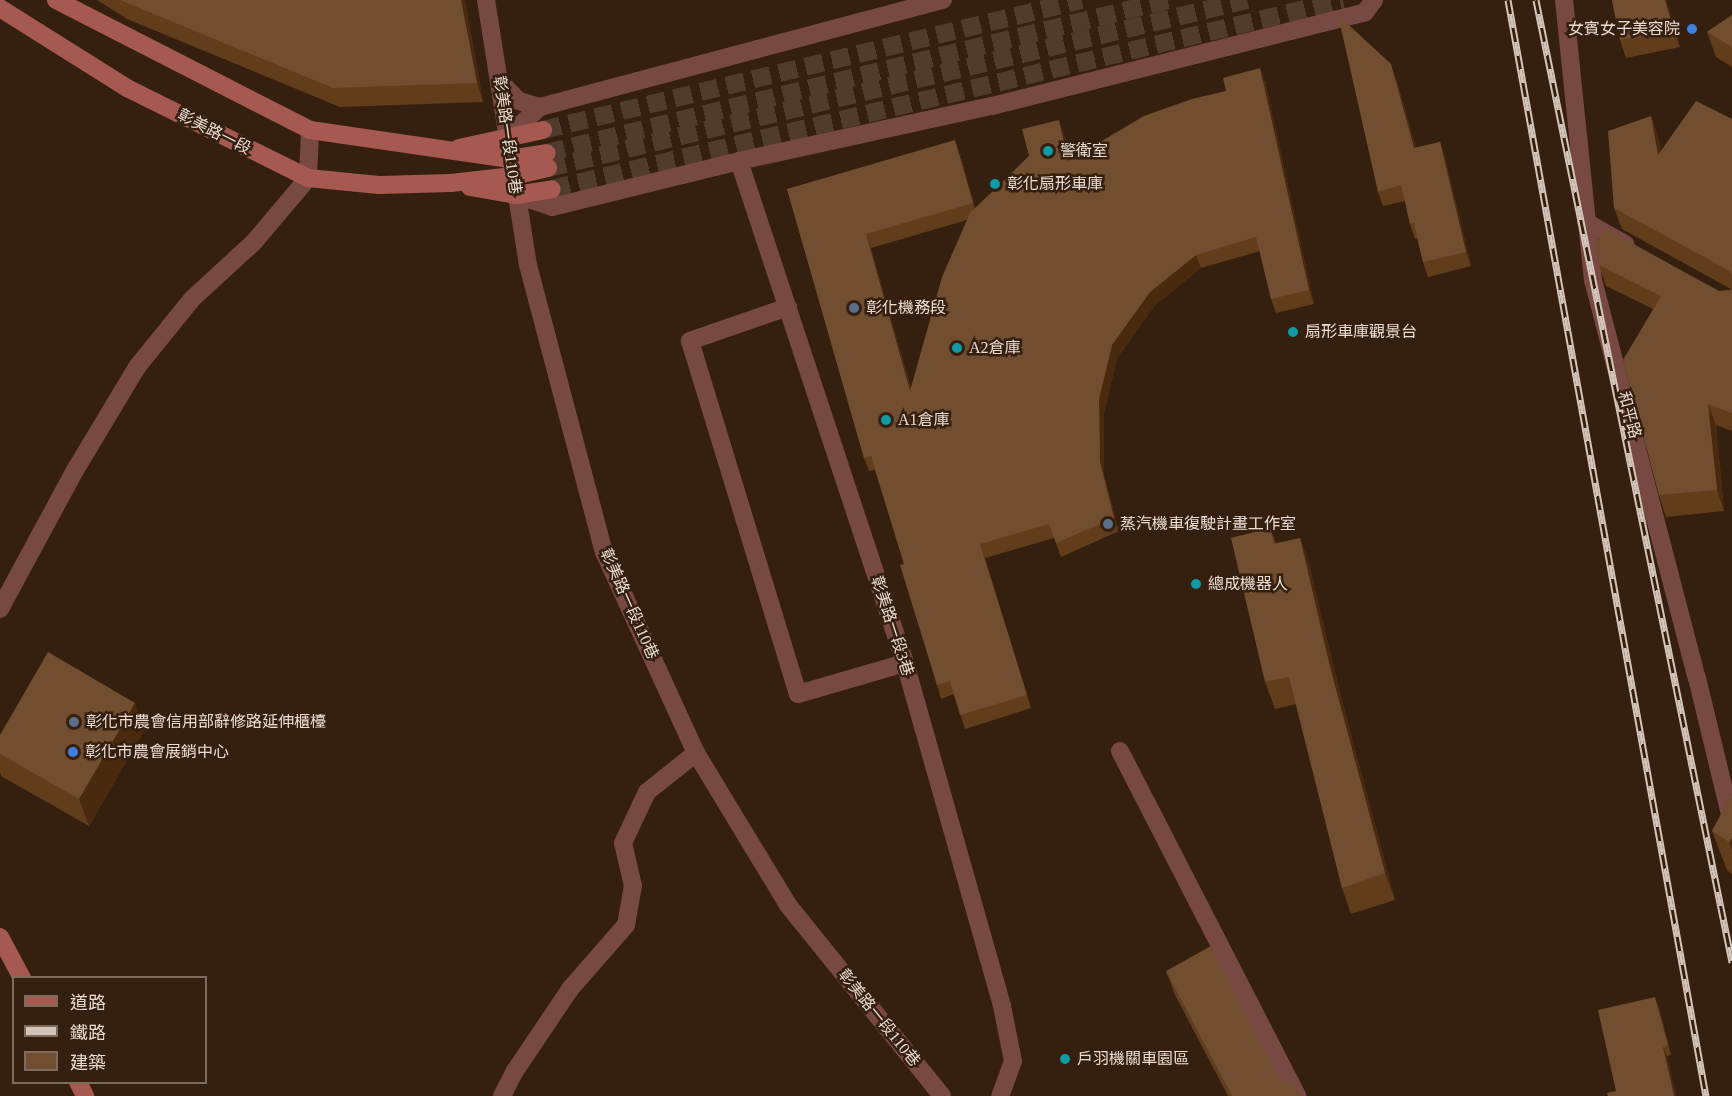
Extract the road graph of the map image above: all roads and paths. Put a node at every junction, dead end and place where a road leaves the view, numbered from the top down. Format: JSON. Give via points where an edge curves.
{"nodes":[{"id":1,"x":56,"y":0,"type":"edge"},
{"id":2,"x":486,"y":0,"type":"edge"},
{"id":3,"x":943,"y":0,"type":"edge"},
{"id":4,"x":1374,"y":0,"type":"edge"},
{"id":5,"x":1564,"y":0,"type":"edge"},
{"id":6,"x":0,"y":8,"type":"edge"},
{"id":7,"x":500,"y":82,"type":"junction"},
{"id":8,"x":540,"y":107,"type":"junction"},
{"id":9,"x":310,"y":130,"type":"junction"},
{"id":10,"x":543,"y":130,"type":"tunnel mouth"},
{"id":11,"x":508,"y":136,"type":"junction"},
{"id":12,"x":453,"y":150,"type":"junction"},
{"id":13,"x":548,"y":161,"type":"tunnel mouth"},
{"id":14,"x":739,"y":161,"type":"junction"},
{"id":15,"x":511,"y":168,"type":"junction"},
{"id":16,"x":308,"y":178,"type":"junction"},
{"id":17,"x":451,"y":183,"type":"junction"},
{"id":18,"x":516,"y":195,"type":"junction"},
{"id":19,"x":552,"y":198,"type":"junction"},
{"id":20,"x":1586,"y":222,"type":"junction"},
{"id":21,"x":523,"y":233,"type":"junction"},
{"id":22,"x":1638,"y":251,"type":"edge"},
{"id":23,"x":788,"y":307,"type":"junction"},
{"id":24,"x":0,"y":609,"type":"edge"},
{"id":25,"x":905,"y":663,"type":"junction"},
{"id":26,"x":1120,"y":751,"type":"dead end"},
{"id":27,"x":696,"y":753,"type":"junction"},
{"id":28,"x":1732,"y":824,"type":"edge"},
{"id":29,"x":0,"y":937,"type":"edge"},
{"id":30,"x":21,"y":976,"type":"edge"},
{"id":31,"x":502,"y":1096,"type":"edge"},
{"id":32,"x":942,"y":1096,"type":"edge"},
{"id":33,"x":1000,"y":1096,"type":"edge"},
{"id":34,"x":1297,"y":1096,"type":"edge"}],
"edges":[{"from":1,"to":9,"type":"street","name":"彰美路一段"},
{"from":2,"to":7,"type":"street","name":"彰美路一段110巷"},
{"from":3,"to":8,"type":"street"},
{"from":4,"to":14,"type":"street","via":[[1365,12],[992,106]]},
{"from":5,"to":20,"type":"street","name":"和平路"},
{"from":6,"to":16,"type":"street","name":"彰美路一段","via":[[127,88]]},
{"from":7,"to":8,"type":"street","via":[[519,101]]},
{"from":7,"to":11,"type":"street","name":"彰美路一段110巷"},
{"from":8,"to":11,"type":"street"},
{"from":9,"to":12,"type":"street","name":"彰美路一段"},
{"from":9,"to":16,"type":"street"},
{"from":10,"to":11,"type":"street","name":"彰美路一段"},
{"from":11,"to":12,"type":"street","name":"彰美路一段"},
{"from":11,"to":15,"type":"street","name":"彰美路一段110巷"},
{"from":12,"to":15,"type":"street","name":"彰美路一段"},
{"from":13,"to":15,"type":"street","name":"彰美路一段"},
{"from":14,"to":19,"type":"street"},
{"from":14,"to":23,"type":"street","name":"彰美路一段3巷"},
{"from":15,"to":17,"type":"street","name":"彰美路一段"},
{"from":15,"to":18,"type":"street","name":"彰美路一段110巷"},
{"from":16,"to":17,"type":"street","name":"彰美路一段","via":[[379,185]]},
{"from":16,"to":24,"type":"street","via":[[254,242],[192,299],[137,367],[74,472]]},
{"from":17,"to":18,"type":"street","name":"彰美路一段"},
{"from":18,"to":19,"type":"street","name":"彰美路一段"},
{"from":18,"to":21,"type":"street","name":"彰美路一段110巷"},
{"from":19,"to":21,"type":"street","via":[[533,215]]},
{"from":20,"to":22,"type":"street"},
{"from":20,"to":28,"type":"street","name":"和平路","via":[[1593,280]]},
{"from":21,"to":27,"type":"street","name":"彰美路一段110巷","via":[[528,265],[604,552]]},
{"from":23,"to":25,"type":"street","name":"彰美路一段3巷"},
{"from":23,"to":25,"type":"street","via":[[690,341],[798,694]]},
{"from":25,"to":33,"type":"street","name":"彰美路一段3巷","via":[[1002,1006],[1013,1061]]},
{"from":26,"to":34,"type":"street"},
{"from":27,"to":31,"type":"street","via":[[647,792],[623,843],[633,886],[626,925],[570,989]]},
{"from":27,"to":32,"type":"street","name":"彰美路一段110巷","via":[[788,905]]},
{"from":29,"to":30,"type":"street"}]}
